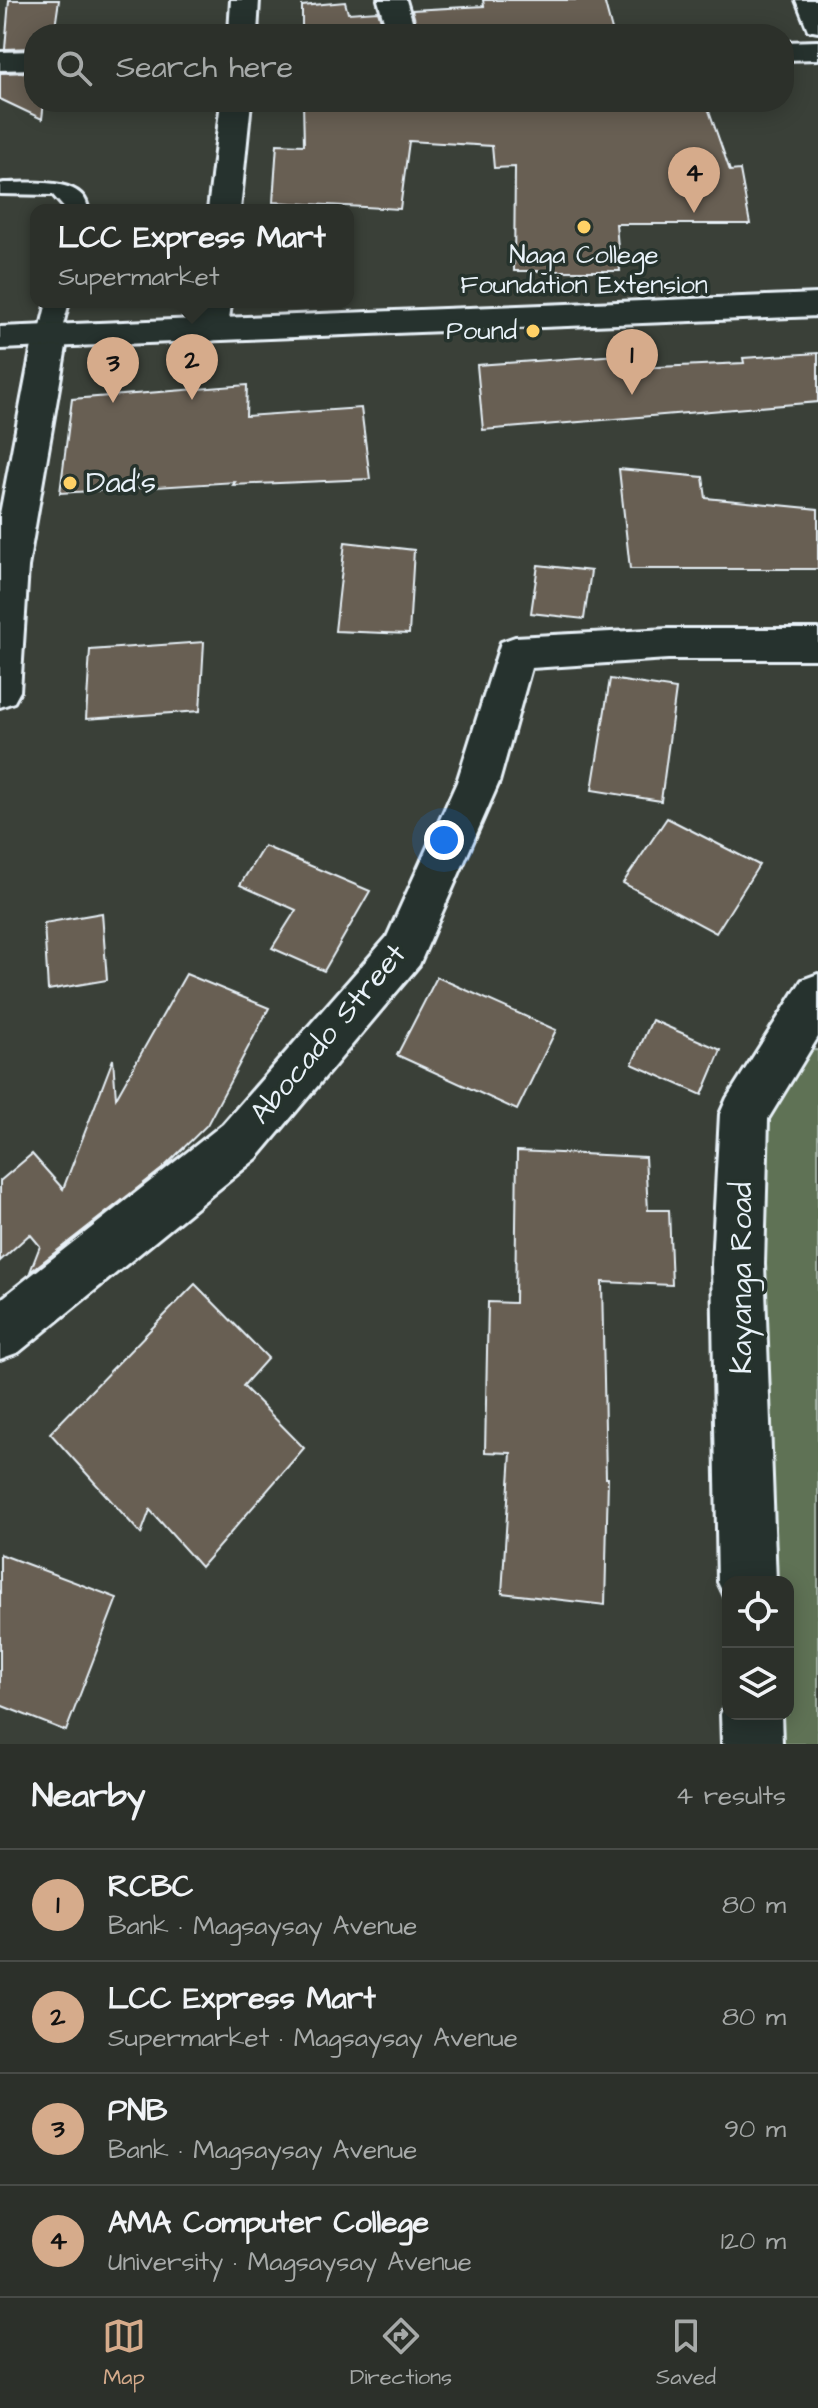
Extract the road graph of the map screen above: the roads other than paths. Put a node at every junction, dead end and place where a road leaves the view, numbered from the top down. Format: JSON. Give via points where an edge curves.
{"nodes":[{"id":1,"x":245,"y":0,"type":"edge"},
{"id":2,"x":392,"y":0,"type":"edge"},
{"id":3,"x":810,"y":0,"type":"edge"},
{"id":4,"x":244,"y":24,"type":"edge"},
{"id":5,"x":399,"y":24,"type":"edge"},
{"id":6,"x":818,"y":24,"type":"edge"},
{"id":7,"x":818,"y":50,"type":"edge"},
{"id":8,"x":794,"y":51,"type":"edge"},
{"id":9,"x":24,"y":60,"type":"edge"},
{"id":10,"x":0,"y":61,"type":"edge"},
{"id":11,"x":235,"y":112,"type":"edge"},
{"id":12,"x":4,"y":189,"type":"dead end"},
{"id":13,"x":76,"y":204,"type":"edge"},
{"id":14,"x":225,"y":204,"type":"edge"},
{"id":15,"x":818,"y":305,"type":"edge"},
{"id":16,"x":213,"y":316,"type":"edge"},
{"id":17,"x":54,"y":318,"type":"edge"},
{"id":18,"x":0,"y":338,"type":"edge"},
{"id":19,"x":818,"y":644,"type":"edge"},
{"id":20,"x":0,"y":691,"type":"edge"},
{"id":21,"x":818,"y":995,"type":"edge"},
{"id":22,"x":800,"y":1051,"type":"edge"},
{"id":23,"x":0,"y":1333,"type":"edge"},
{"id":24,"x":747,"y":1576,"type":"edge"},
{"id":25,"x":751,"y":1720,"type":"edge"},
{"id":26,"x":752,"y":1744,"type":"edge"}],
"edges":[{"from":1,"to":4,"type":"street"},
{"from":2,"to":5,"type":"street"},
{"from":3,"to":6,"type":"street"},
{"from":7,"to":8,"type":"street"},
{"from":9,"to":10,"type":"street"},
{"from":11,"to":14,"type":"street"},
{"from":12,"to":13,"type":"lane","via":[[58,189]]},
{"from":15,"to":16,"type":"street"},
{"from":16,"to":17,"type":"street"},
{"from":17,"to":18,"type":"street"},
{"from":17,"to":20,"type":"street","via":[[9,567]]},
{"from":19,"to":23,"type":"street","name":"Abocado Street","via":[[668,644],[515,653],[478,782],[403,951],[240,1141]]},
{"from":21,"to":22,"type":"street","name":"Kayanga Road"},
{"from":22,"to":24,"type":"street","name":"Kayanga Road","via":[[744,1114],[738,1264]]},
{"from":25,"to":26,"type":"street"}]}
